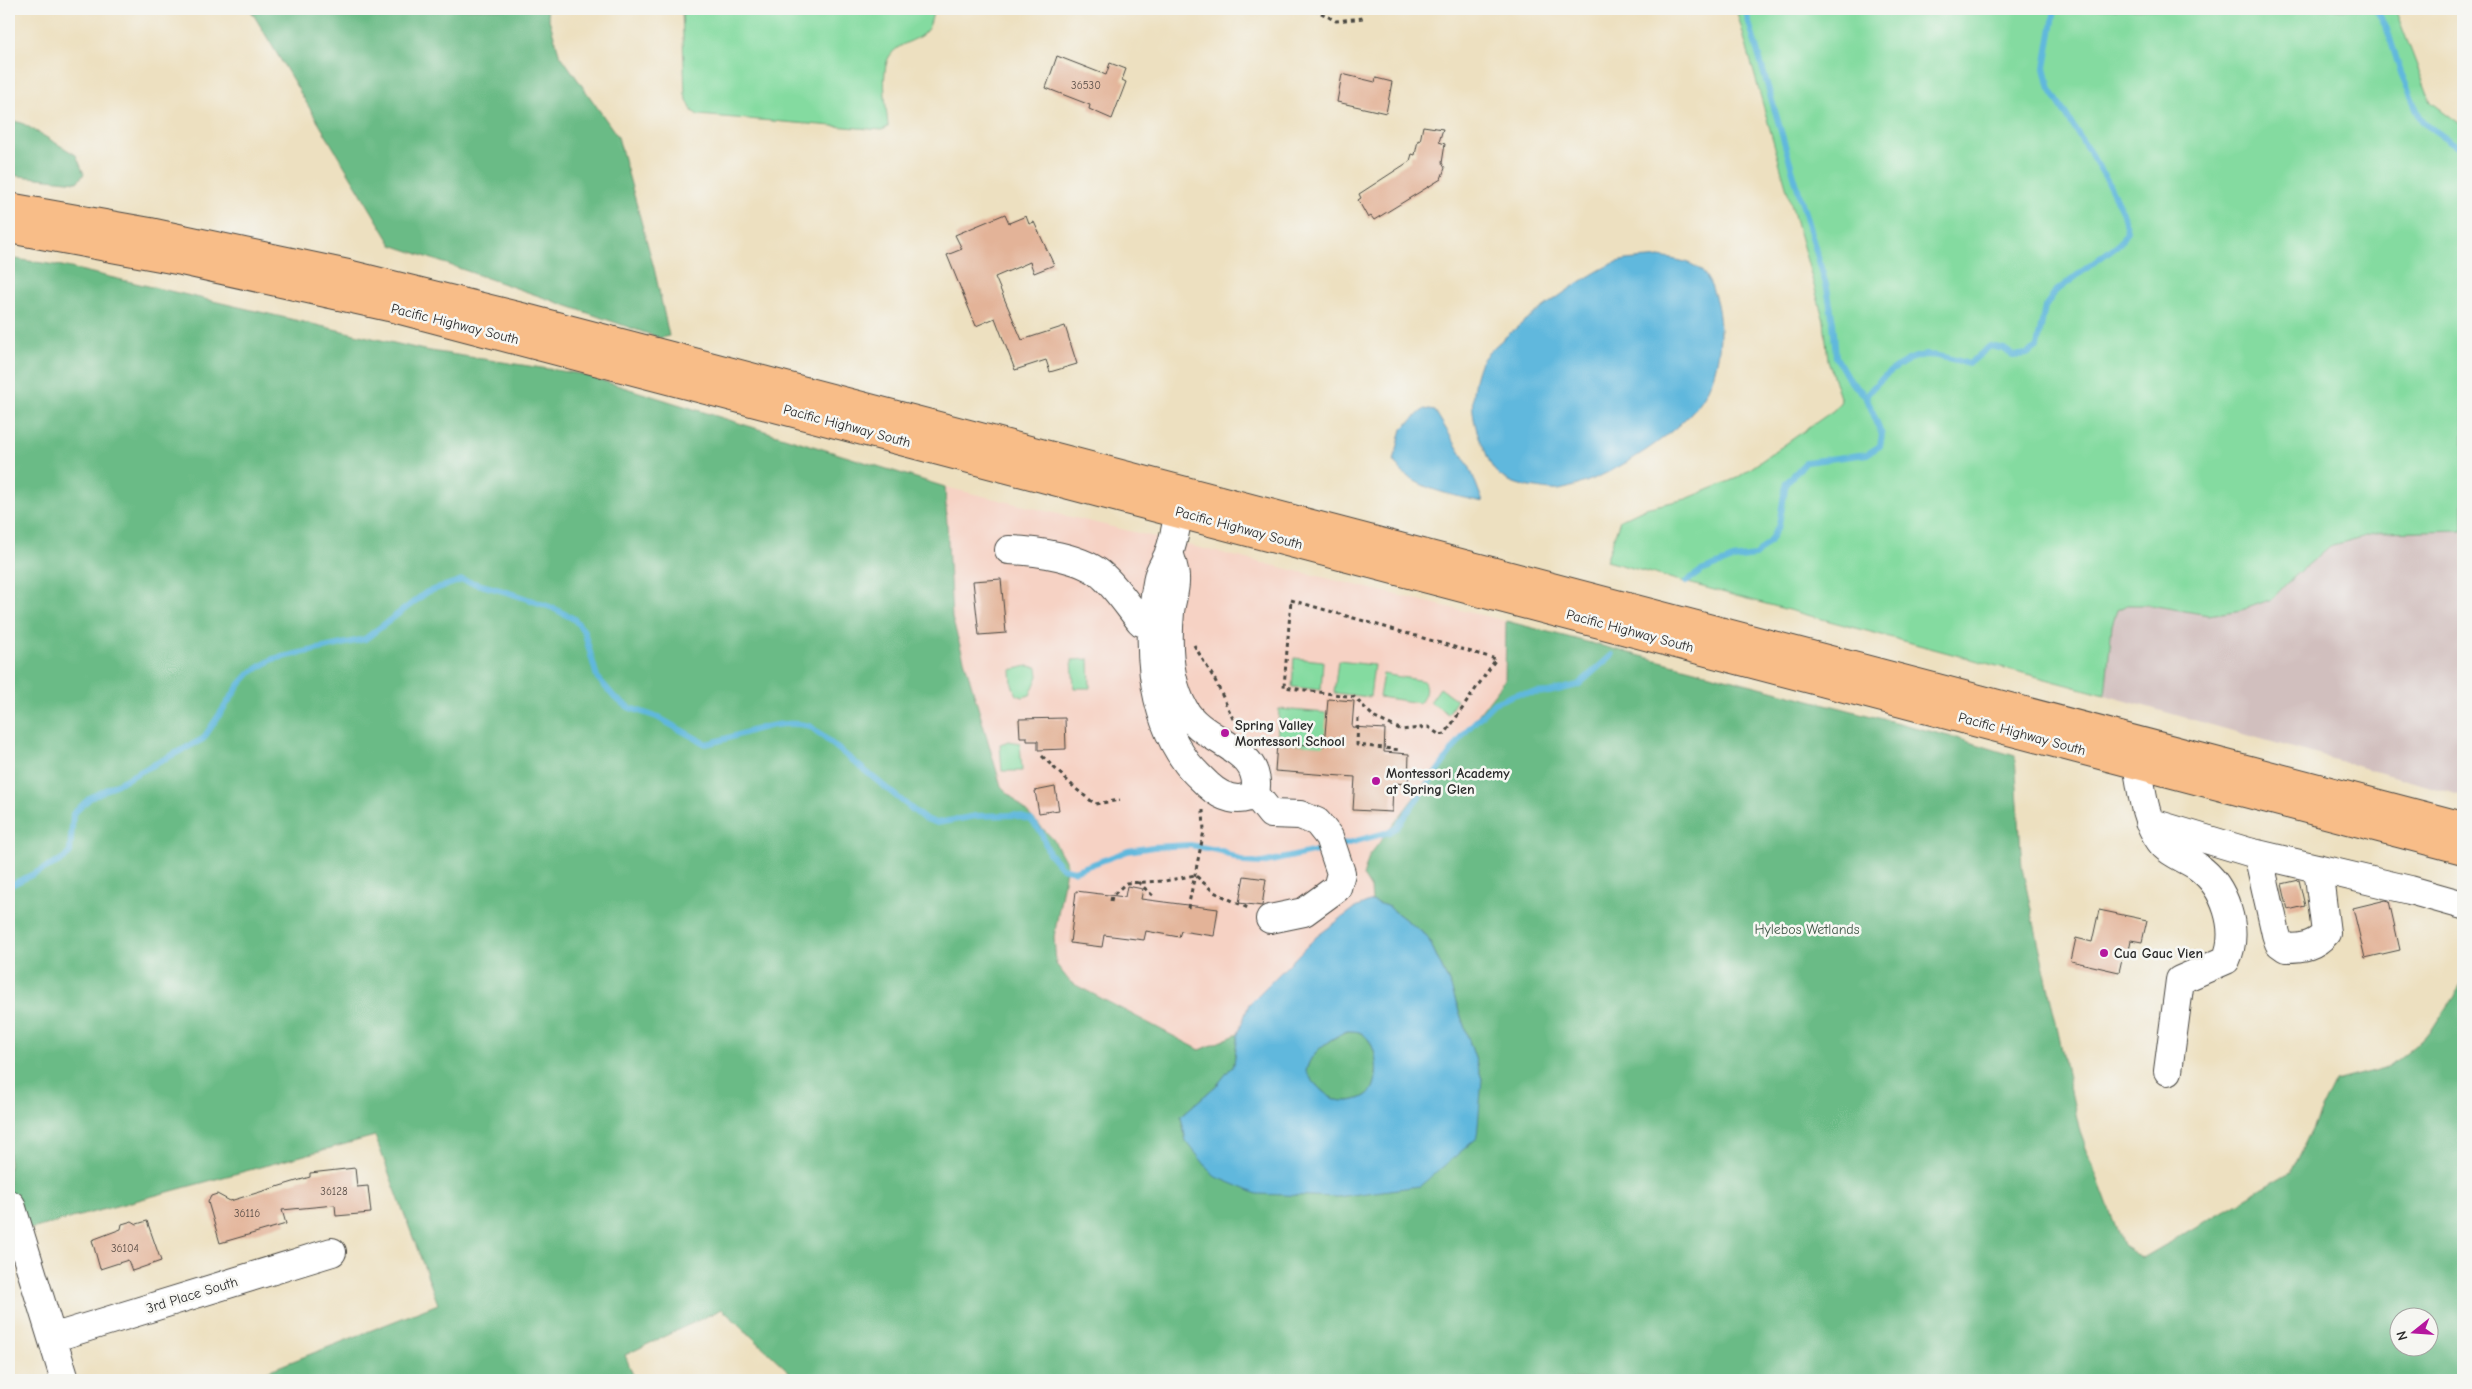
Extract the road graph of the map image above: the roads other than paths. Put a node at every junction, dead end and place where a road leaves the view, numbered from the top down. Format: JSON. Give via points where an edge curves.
{"nodes":[{"id":1,"x":9,"y":207,"type":"edge"},
{"id":2,"x":9,"y":229,"type":"edge"},
{"id":3,"x":1179,"y":512,"type":"junction"},
{"id":4,"x":1009,"y":550,"type":"dead end"},
{"id":5,"x":1169,"y":552,"type":"junction"},
{"id":6,"x":1153,"y":617,"type":"junction"},
{"id":7,"x":2137,"y":764,"type":"junction"},
{"id":8,"x":1255,"y":794,"type":"junction"},
{"id":9,"x":2149,"y":822,"type":"junction"},
{"id":10,"x":2463,"y":826,"type":"edge"},
{"id":11,"x":2463,"y":850,"type":"edge"},
{"id":12,"x":2258,"y":854,"type":"junction"},
{"id":13,"x":2318,"y":868,"type":"junction"},
{"id":14,"x":2463,"y":905,"type":"edge"},
{"id":15,"x":1270,"y":919,"type":"road end"},
{"id":16,"x":2168,"y":1071,"type":"dead end"},
{"id":17,"x":11,"y":1205,"type":"dead end"},
{"id":18,"x":332,"y":1252,"type":"dead end"},
{"id":19,"x":52,"y":1338,"type":"junction"},
{"id":20,"x":65,"y":1380,"type":"edge"}],
"edges":[{"from":1,"to":10,"type":"main road","name":"Pacific Highway South","via":[[150,232],[348,274],[1235,495]]},
{"from":2,"to":3,"type":"main road","name":"Pacific Highway South","via":[[182,261],[389,307]]},
{"from":3,"to":5,"type":"street"},
{"from":3,"to":7,"type":"main road","name":"Pacific Highway South"},
{"from":4,"to":6,"type":"street","via":[[1041,552],[1072,560],[1103,575],[1141,622]]},
{"from":5,"to":6,"type":"street","via":[[1159,575]]},
{"from":5,"to":8,"type":"street","via":[[1175,578],[1170,613],[1170,665],[1176,694],[1188,718],[1249,762],[1258,782]]},
{"from":6,"to":8,"type":"street","via":[[1152,672],[1175,745],[1188,765],[1211,788],[1234,800],[1246,800]]},
{"from":7,"to":9,"type":"street"},
{"from":7,"to":11,"type":"main road","name":"Pacific Highway South"},
{"from":8,"to":15,"type":"street","via":[[1271,814],[1300,815],[1317,822],[1333,849],[1341,873],[1337,888],[1304,912]]},
{"from":9,"to":12,"type":"street"},
{"from":9,"to":16,"type":"street","via":[[2162,844],[2209,876],[2224,901],[2232,938],[2226,960],[2180,980]]},
{"from":12,"to":13,"type":"street"},
{"from":12,"to":13,"type":"street","via":[[2276,934],[2286,948],[2302,948],[2318,942],[2326,933]]},
{"from":13,"to":14,"type":"street"},
{"from":17,"to":19,"type":"street"},
{"from":18,"to":19,"type":"street","name":"3rd Place South"},
{"from":19,"to":20,"type":"street"}]}
